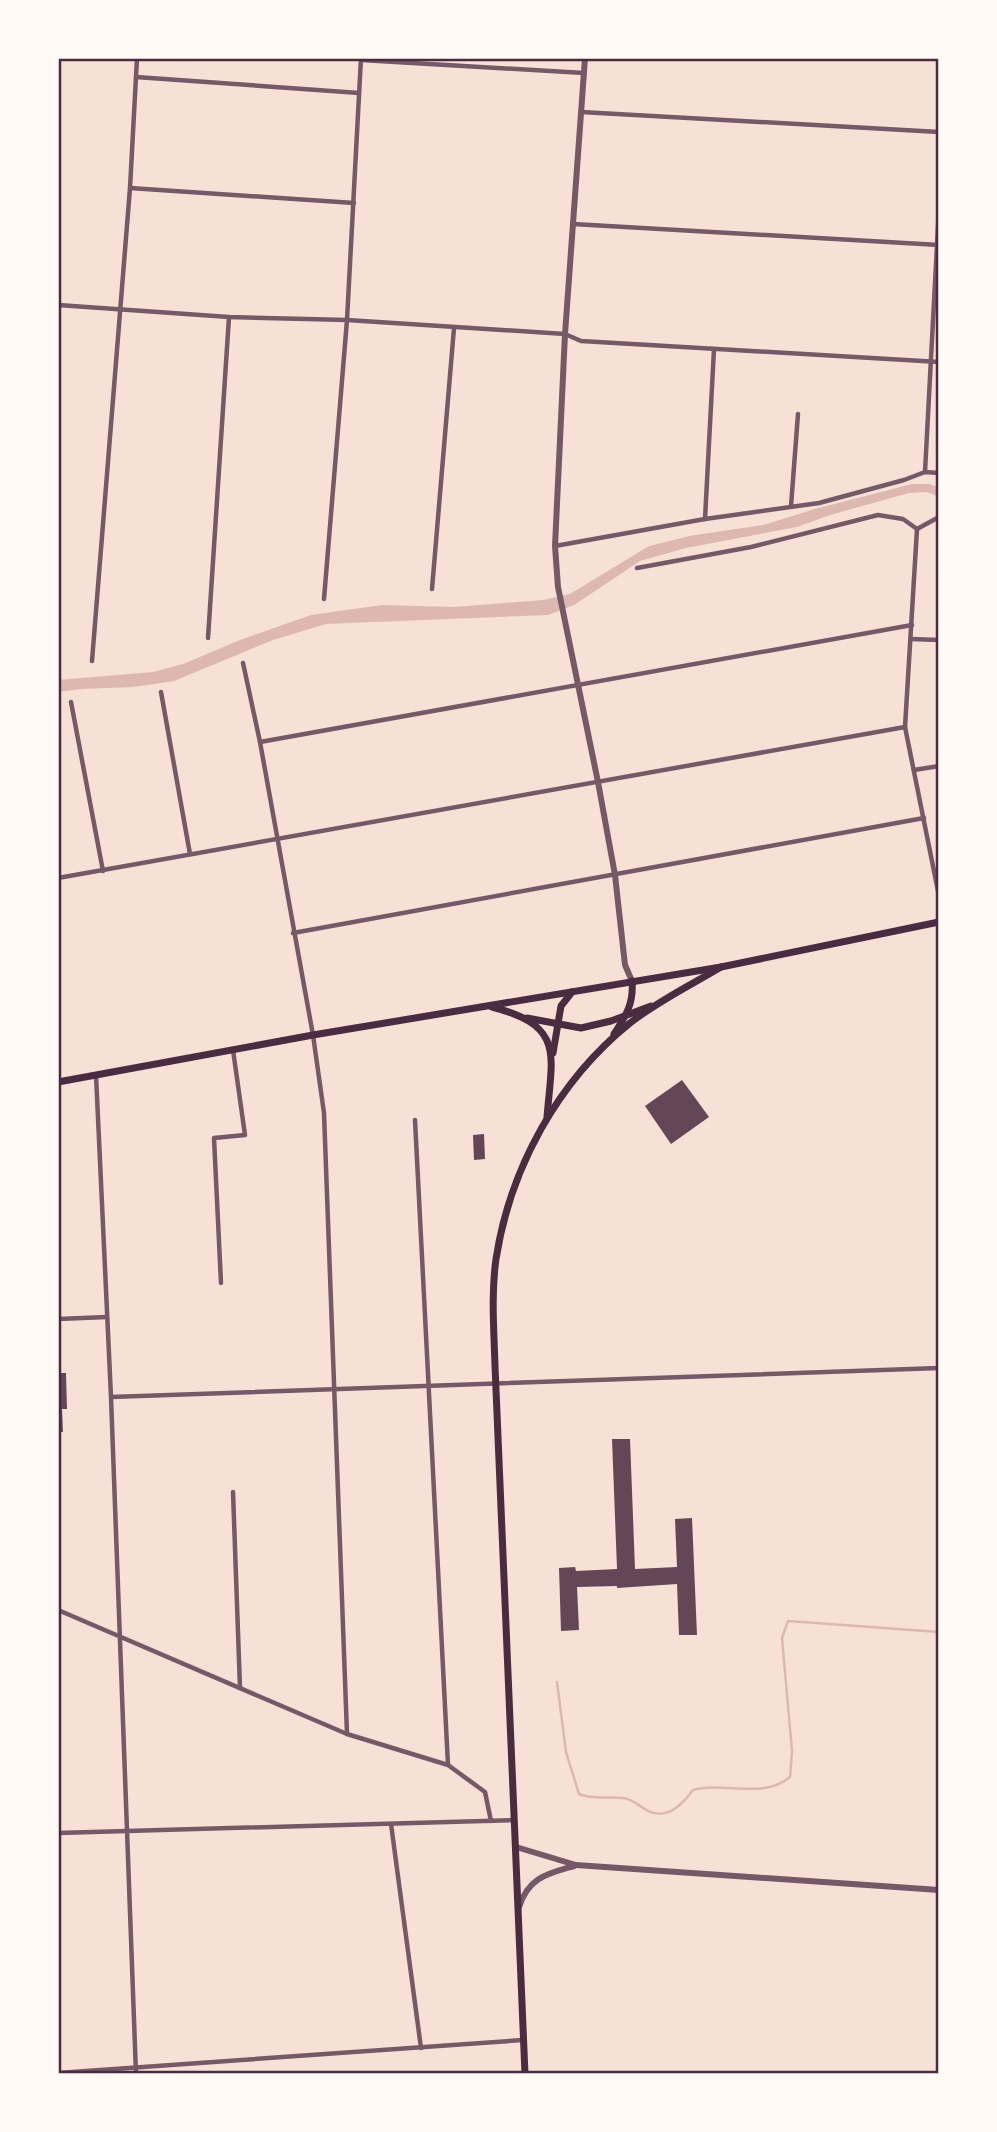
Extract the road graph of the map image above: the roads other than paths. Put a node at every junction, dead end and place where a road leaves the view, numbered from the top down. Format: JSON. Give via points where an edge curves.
{"nodes":[{"id":1,"x":138,"y":58,"type":"edge"},
{"id":2,"x":585,"y":58,"type":"edge"},
{"id":3,"x":361,"y":59,"type":"edge"},
{"id":4,"x":584,"y":73,"type":"junction"},
{"id":5,"x":136,"y":77,"type":"junction"},
{"id":6,"x":359,"y":93,"type":"junction"},
{"id":7,"x":581,"y":112,"type":"junction"},
{"id":8,"x":939,"y":132,"type":"edge"},
{"id":9,"x":130,"y":188,"type":"junction"},
{"id":10,"x":354,"y":203,"type":"junction"},
{"id":11,"x":939,"y":207,"type":"edge"},
{"id":12,"x":573,"y":224,"type":"junction"},
{"id":13,"x":938,"y":245,"type":"edge"},
{"id":14,"x":58,"y":305,"type":"edge"},
{"id":15,"x":120,"y":309,"type":"junction"},
{"id":16,"x":229,"y":317,"type":"junction"},
{"id":17,"x":346,"y":320,"type":"junction"},
{"id":18,"x":454,"y":328,"type":"junction"},
{"id":19,"x":565,"y":334,"type":"junction"},
{"id":20,"x":714,"y":349,"type":"junction"},
{"id":21,"x":930,"y":362,"type":"junction"},
{"id":22,"x":939,"y":362,"type":"edge"},
{"id":23,"x":797,"y":414,"type":"dead end"},
{"id":24,"x":925,"y":472,"type":"junction"},
{"id":25,"x":939,"y":473,"type":"edge"},
{"id":26,"x":791,"y":506,"type":"junction"},
{"id":27,"x":939,"y":517,"type":"edge"},
{"id":28,"x":705,"y":519,"type":"junction"},
{"id":29,"x":917,"y":528,"type":"junction"},
{"id":30,"x":555,"y":547,"type":"junction"},
{"id":31,"x":637,"y":568,"type":"dead end"},
{"id":32,"x":432,"y":589,"type":"dead end"},
{"id":33,"x":324,"y":599,"type":"dead end"},
{"id":34,"x":912,"y":625,"type":"junction"},
{"id":35,"x":208,"y":638,"type":"dead end"},
{"id":36,"x":911,"y":639,"type":"junction"},
{"id":37,"x":939,"y":640,"type":"edge"},
{"id":38,"x":92,"y":661,"type":"dead end"},
{"id":39,"x":243,"y":663,"type":"dead end"},
{"id":40,"x":580,"y":685,"type":"junction"},
{"id":41,"x":161,"y":692,"type":"dead end"},
{"id":42,"x":71,"y":702,"type":"dead end"},
{"id":43,"x":905,"y":727,"type":"junction"},
{"id":44,"x":260,"y":742,"type":"junction"},
{"id":45,"x":939,"y":766,"type":"edge"},
{"id":46,"x":914,"y":770,"type":"junction"},
{"id":47,"x":598,"y":782,"type":"junction"},
{"id":48,"x":923,"y":818,"type":"junction"},
{"id":49,"x":277,"y":840,"type":"junction"},
{"id":50,"x":190,"y":855,"type":"junction"},
{"id":51,"x":103,"y":871,"type":"junction"},
{"id":52,"x":615,"y":875,"type":"junction"},
{"id":53,"x":58,"y":878,"type":"edge"},
{"id":54,"x":939,"y":896,"type":"edge"},
{"id":55,"x":939,"y":922,"type":"edge"},
{"id":56,"x":293,"y":933,"type":"junction"},
{"id":57,"x":721,"y":967,"type":"junction"},
{"id":58,"x":632,"y":981,"type":"junction"},
{"id":59,"x":573,"y":992,"type":"junction"},
{"id":60,"x":664,"y":1001,"type":"junction"},
{"id":61,"x":488,"y":1006,"type":"junction"},
{"id":62,"x":626,"y":1016,"type":"junction"},
{"id":63,"x":527,"y":1018,"type":"junction"},
{"id":64,"x":558,"y":1024,"type":"junction"},
{"id":65,"x":313,"y":1035,"type":"junction"},
{"id":66,"x":608,"y":1044,"type":"junction"},
{"id":67,"x":233,"y":1050,"type":"junction"},
{"id":68,"x":552,"y":1060,"type":"junction"},
{"id":69,"x":96,"y":1075,"type":"junction"},
{"id":70,"x":58,"y":1082,"type":"edge"},
{"id":71,"x":547,"y":1117,"type":"junction"},
{"id":72,"x":415,"y":1120,"type":"dead end"},
{"id":73,"x":221,"y":1283,"type":"dead end"},
{"id":74,"x":107,"y":1317,"type":"junction"},
{"id":75,"x":58,"y":1318,"type":"edge"},
{"id":76,"x":939,"y":1368,"type":"edge"},
{"id":77,"x":496,"y":1384,"type":"junction"},
{"id":78,"x":429,"y":1387,"type":"junction"},
{"id":79,"x":336,"y":1391,"type":"junction"},
{"id":80,"x":111,"y":1397,"type":"junction"},
{"id":81,"x":233,"y":1492,"type":"dead end"},
{"id":82,"x":58,"y":1610,"type":"edge"},
{"id":83,"x":120,"y":1636,"type":"junction"},
{"id":84,"x":240,"y":1688,"type":"junction"},
{"id":85,"x":347,"y":1734,"type":"junction"},
{"id":86,"x":448,"y":1765,"type":"junction"},
{"id":87,"x":515,"y":1820,"type":"junction"},
{"id":88,"x":491,"y":1821,"type":"junction"},
{"id":89,"x":391,"y":1824,"type":"junction"},
{"id":90,"x":127,"y":1831,"type":"junction"},
{"id":91,"x":58,"y":1833,"type":"edge"},
{"id":92,"x":516,"y":1847,"type":"junction"},
{"id":93,"x":576,"y":1865,"type":"junction"},
{"id":94,"x":939,"y":1890,"type":"edge"},
{"id":95,"x":519,"y":1909,"type":"junction"},
{"id":96,"x":523,"y":2040,"type":"junction"},
{"id":97,"x":421,"y":2049,"type":"junction"},
{"id":98,"x":135,"y":2066,"type":"junction"},
{"id":99,"x":58,"y":2073,"type":"edge"},
{"id":100,"x":136,"y":2074,"type":"edge"},
{"id":101,"x":525,"y":2074,"type":"edge"}],
"edges":[{"from":1,"to":5,"type":"street"},
{"from":2,"to":4,"type":"street"},
{"from":3,"to":4,"type":"street"},
{"from":3,"to":6,"type":"street"},
{"from":4,"to":7,"type":"street"},
{"from":5,"to":6,"type":"street"},
{"from":5,"to":9,"type":"street"},
{"from":6,"to":10,"type":"street"},
{"from":7,"to":8,"type":"street"},
{"from":7,"to":12,"type":"street"},
{"from":9,"to":10,"type":"street"},
{"from":9,"to":15,"type":"street"},
{"from":10,"to":17,"type":"street"},
{"from":11,"to":13,"type":"street"},
{"from":12,"to":13,"type":"street"},
{"from":12,"to":19,"type":"street"},
{"from":13,"to":21,"type":"street"},
{"from":14,"to":15,"type":"street"},
{"from":15,"to":16,"type":"street"},
{"from":15,"to":38,"type":"street"},
{"from":16,"to":17,"type":"street"},
{"from":16,"to":35,"type":"street"},
{"from":17,"to":18,"type":"street"},
{"from":17,"to":33,"type":"street"},
{"from":18,"to":19,"type":"street"},
{"from":18,"to":32,"type":"street"},
{"from":19,"to":20,"type":"street","via":[[581,341]]},
{"from":19,"to":30,"type":"street"},
{"from":20,"to":21,"type":"street"},
{"from":20,"to":28,"type":"street"},
{"from":21,"to":22,"type":"street"},
{"from":21,"to":24,"type":"street"},
{"from":23,"to":26,"type":"street"},
{"from":24,"to":25,"type":"street"},
{"from":24,"to":26,"type":"street","via":[[819,503]]},
{"from":26,"to":28,"type":"street"},
{"from":27,"to":29,"type":"street"},
{"from":28,"to":30,"type":"street"},
{"from":29,"to":31,"type":"street","via":[[903,519],[878,515],[751,547]]},
{"from":29,"to":34,"type":"street"},
{"from":30,"to":40,"type":"street","via":[[558,587]]},
{"from":34,"to":36,"type":"street"},
{"from":34,"to":40,"type":"street"},
{"from":36,"to":37,"type":"street"},
{"from":36,"to":43,"type":"street"},
{"from":39,"to":44,"type":"street"},
{"from":40,"to":44,"type":"street"},
{"from":40,"to":47,"type":"street"},
{"from":41,"to":50,"type":"street"},
{"from":42,"to":51,"type":"street"},
{"from":43,"to":46,"type":"street"},
{"from":43,"to":47,"type":"street"},
{"from":44,"to":49,"type":"street"},
{"from":45,"to":46,"type":"street"},
{"from":46,"to":48,"type":"street"},
{"from":47,"to":49,"type":"street"},
{"from":47,"to":52,"type":"street"},
{"from":48,"to":52,"type":"street"},
{"from":48,"to":54,"type":"street"},
{"from":49,"to":50,"type":"street"},
{"from":49,"to":56,"type":"street"},
{"from":50,"to":51,"type":"street"},
{"from":51,"to":53,"type":"street"},
{"from":52,"to":56,"type":"street"},
{"from":52,"to":58,"type":"street","via":[[625,965]]},
{"from":55,"to":57,"type":"main road"},
{"from":56,"to":65,"type":"street"},
{"from":57,"to":58,"type":"main road"},
{"from":57,"to":60,"type":"main road"},
{"from":58,"to":59,"type":"main road"},
{"from":58,"to":62,"type":"main road","via":[[634,995]]},
{"from":59,"to":61,"type":"main road"},
{"from":59,"to":64,"type":"main road","via":[[561,1006]]},
{"from":60,"to":62,"type":"main road"},
{"from":60,"to":66,"type":"main road"},
{"from":61,"to":63,"type":"main road"},
{"from":61,"to":65,"type":"main road"},
{"from":62,"to":64,"type":"main road","via":[[581,1028]]},
{"from":62,"to":66,"type":"main road"},
{"from":63,"to":64,"type":"main road"},
{"from":63,"to":68,"type":"main road","via":[[547,1040]]},
{"from":64,"to":68,"type":"main road"},
{"from":65,"to":67,"type":"main road"},
{"from":65,"to":79,"type":"street","via":[[324,1114]]},
{"from":66,"to":71,"type":"main road"},
{"from":67,"to":69,"type":"main road"},
{"from":67,"to":73,"type":"street","via":[[244,1135],[214,1138]]},
{"from":68,"to":71,"type":"main road"},
{"from":69,"to":70,"type":"main road"},
{"from":69,"to":74,"type":"street"},
{"from":71,"to":77,"type":"main road","via":[[507,1205],[495,1261]]},
{"from":72,"to":78,"type":"street"},
{"from":74,"to":75,"type":"street"},
{"from":74,"to":80,"type":"street"},
{"from":76,"to":77,"type":"street"},
{"from":77,"to":78,"type":"street"},
{"from":77,"to":87,"type":"main road"},
{"from":78,"to":79,"type":"street"},
{"from":78,"to":86,"type":"street"},
{"from":79,"to":80,"type":"street"},
{"from":79,"to":85,"type":"street"},
{"from":80,"to":83,"type":"street"},
{"from":81,"to":84,"type":"street"},
{"from":82,"to":83,"type":"street"},
{"from":83,"to":84,"type":"street"},
{"from":83,"to":90,"type":"street"},
{"from":84,"to":85,"type":"street"},
{"from":85,"to":86,"type":"street"},
{"from":86,"to":88,"type":"street","via":[[485,1792]]},
{"from":87,"to":88,"type":"street"},
{"from":87,"to":92,"type":"main road"},
{"from":88,"to":89,"type":"street"},
{"from":89,"to":90,"type":"street"},
{"from":89,"to":97,"type":"street"},
{"from":90,"to":91,"type":"street"},
{"from":90,"to":98,"type":"street"},
{"from":92,"to":93,"type":"street"},
{"from":92,"to":95,"type":"main road"},
{"from":93,"to":94,"type":"street"},
{"from":93,"to":95,"type":"street","via":[[530,1885]]},
{"from":95,"to":96,"type":"main road"},
{"from":96,"to":97,"type":"street"},
{"from":96,"to":101,"type":"main road"},
{"from":97,"to":98,"type":"street"},
{"from":98,"to":99,"type":"street"},
{"from":98,"to":100,"type":"street"}]}
